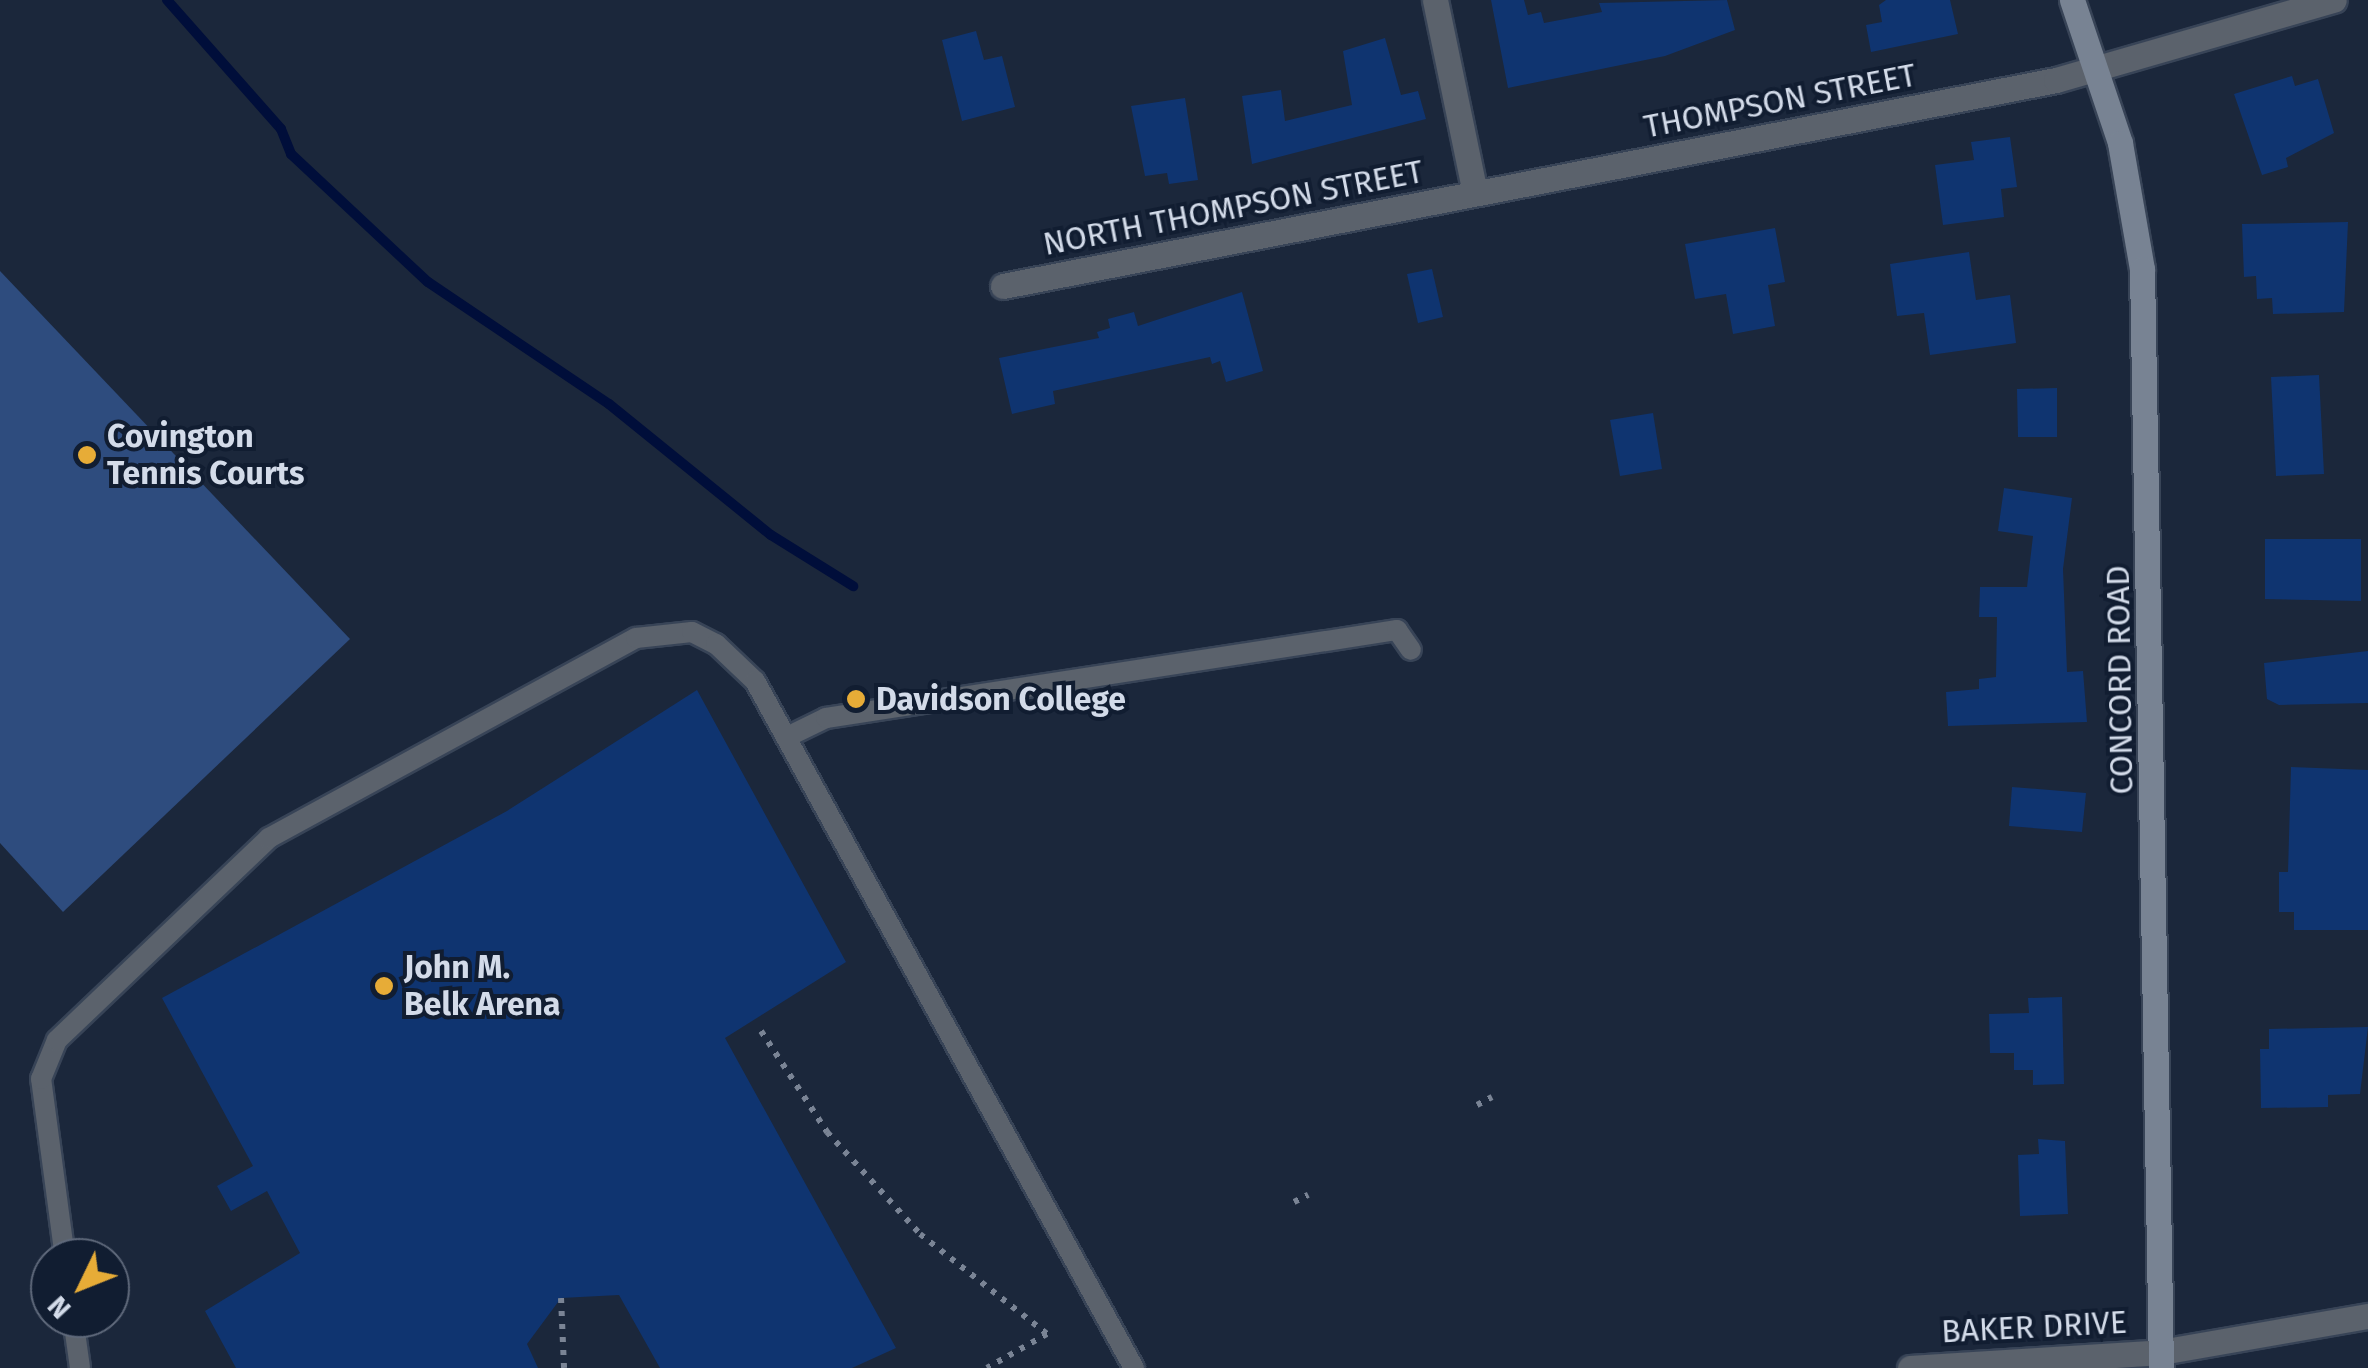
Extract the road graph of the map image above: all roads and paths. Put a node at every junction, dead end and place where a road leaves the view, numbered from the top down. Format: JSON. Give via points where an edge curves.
{"nodes":[{"id":1,"x":1435,"y":0,"type":"edge"},
{"id":2,"x":2072,"y":0,"type":"edge"},
{"id":3,"x":2334,"y":0,"type":"edge"},
{"id":4,"x":2097,"y":68,"type":"junction"},
{"id":5,"x":1475,"y":193,"type":"junction"},
{"id":6,"x":1003,"y":286,"type":"dead end"},
{"id":7,"x":1411,"y":650,"type":"dead end"},
{"id":8,"x":786,"y":737,"type":"junction"},
{"id":9,"x":761,"y":1031,"type":"dead end"},
{"id":10,"x":1492,"y":1097,"type":"dead end"},
{"id":11,"x":1478,"y":1104,"type":"dead end"},
{"id":12,"x":1308,"y":1195,"type":"dead end"},
{"id":13,"x":1294,"y":1202,"type":"dead end"},
{"id":14,"x":63,"y":1238,"type":"edge"},
{"id":15,"x":561,"y":1298,"type":"dead end"},
{"id":16,"x":2368,"y":1316,"type":"edge"},
{"id":17,"x":76,"y":1338,"type":"edge"},
{"id":18,"x":2161,"y":1360,"type":"edge"},
{"id":19,"x":80,"y":1368,"type":"edge"},
{"id":20,"x":564,"y":1368,"type":"edge"},
{"id":21,"x":987,"y":1368,"type":"edge"},
{"id":22,"x":1134,"y":1368,"type":"edge"},
{"id":23,"x":1910,"y":1368,"type":"edge"}],
"edges":[{"from":1,"to":5,"type":"street"},
{"from":2,"to":4,"type":"main road","name":"CONCORD ROAD"},
{"from":3,"to":4,"type":"street","name":"THOMPSON STREET"},
{"from":4,"to":5,"type":"street","name":"THOMPSON STREET"},
{"from":4,"to":18,"type":"main road","name":"CONCORD ROAD","via":[[2120,143],[2142,269]]},
{"from":5,"to":6,"type":"street","name":"NORTH THOMPSON STREET"},
{"from":7,"to":8,"type":"lane","via":[[1397,630],[826,718]]},
{"from":8,"to":14,"type":"lane","via":[[739,661],[692,632],[666,631],[636,638],[269,838],[57,1040],[44,1061]]},
{"from":8,"to":22,"type":"lane"},
{"from":9,"to":21,"type":"path","via":[[828,1132],[920,1234],[1047,1334]]},
{"from":10,"to":11,"type":"path"},
{"from":12,"to":13,"type":"path"},
{"from":15,"to":20,"type":"path"},
{"from":16,"to":18,"type":"street","name":"BAKER DRIVE"},
{"from":17,"to":19,"type":"lane"},
{"from":18,"to":23,"type":"street","name":"BAKER DRIVE"}]}
